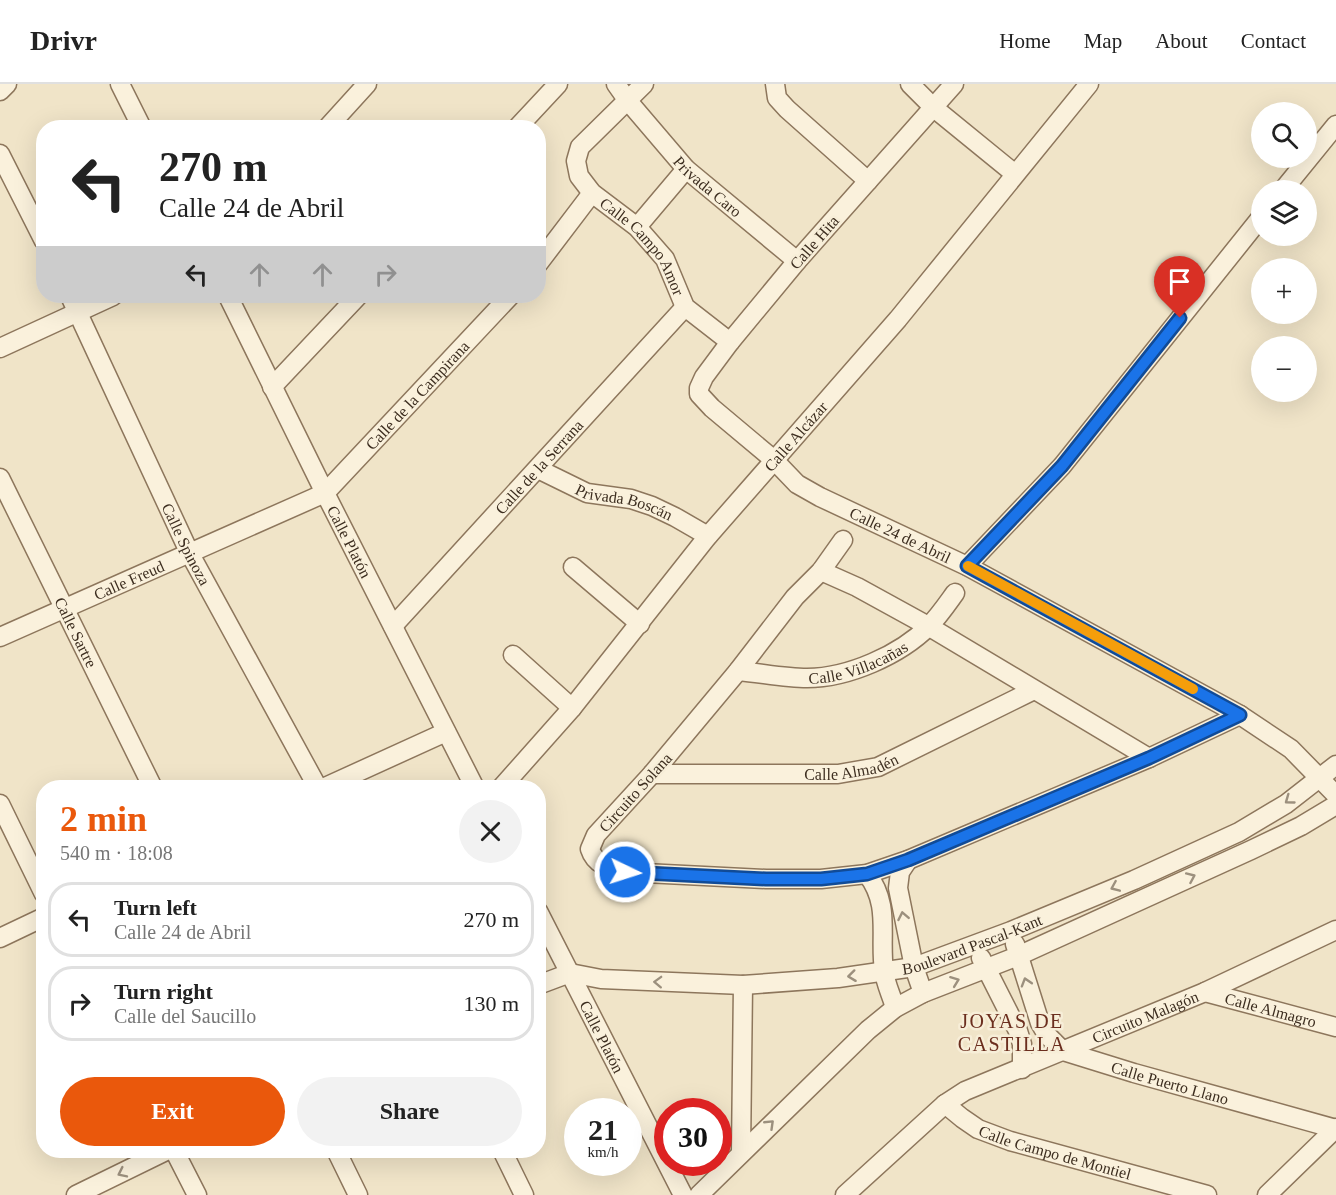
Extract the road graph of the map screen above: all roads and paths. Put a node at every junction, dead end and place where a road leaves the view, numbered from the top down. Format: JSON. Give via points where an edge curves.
{"nodes":[{"id":1,"x":7,"y":84,"type":"edge"},
{"id":2,"x":120,"y":84,"type":"edge"},
{"id":3,"x":366,"y":84,"type":"edge"},
{"id":4,"x":558,"y":84,"type":"edge"},
{"id":5,"x":616,"y":84,"type":"edge"},
{"id":6,"x":644,"y":84,"type":"edge"},
{"id":7,"x":910,"y":84,"type":"edge"},
{"id":8,"x":954,"y":84,"type":"edge"},
{"id":9,"x":1089,"y":84,"type":"edge"},
{"id":10,"x":0,"y":91,"type":"edge"},
{"id":11,"x":776,"y":91,"type":"edge"},
{"id":12,"x":628,"y":102,"type":"junction"},
{"id":13,"x":934,"y":108,"type":"junction"},
{"id":14,"x":138,"y":120,"type":"edge"},
{"id":15,"x":334,"y":120,"type":"edge"},
{"id":16,"x":524,"y":120,"type":"edge"},
{"id":17,"x":1336,"y":125,"type":"edge"},
{"id":18,"x":0,"y":154,"type":"edge"},
{"id":19,"x":686,"y":169,"type":"junction"},
{"id":20,"x":1015,"y":174,"type":"junction"},
{"id":21,"x":1291,"y":180,"type":"edge"},
{"id":22,"x":868,"y":181,"type":"junction"},
{"id":23,"x":592,"y":193,"type":"junction"},
{"id":24,"x":36,"y":225,"type":"edge"},
{"id":25,"x":637,"y":227,"type":"junction"},
{"id":26,"x":1251,"y":230,"type":"edge"},
{"id":27,"x":546,"y":252,"type":"edge"},
{"id":28,"x":797,"y":261,"type":"junction"},
{"id":29,"x":231,"y":303,"type":"edge"},
{"id":30,"x":351,"y":303,"type":"edge"},
{"id":31,"x":503,"y":303,"type":"edge"},
{"id":32,"x":75,"y":304,"type":"edge"},
{"id":33,"x":685,"y":307,"type":"junction"},
{"id":34,"x":730,"y":342,"type":"junction"},
{"id":35,"x":0,"y":348,"type":"edge"},
{"id":36,"x":272,"y":387,"type":"junction"},
{"id":37,"x":712,"y":408,"type":"joint"},
{"id":38,"x":774,"y":460,"type":"junction"},
{"id":39,"x":538,"y":469,"type":"junction"},
{"id":40,"x":0,"y":478,"type":"edge"},
{"id":41,"x":325,"y":493,"type":"junction"},
{"id":42,"x":708,"y":536,"type":"junction"},
{"id":43,"x":843,"y":540,"type":"dead end"},
{"id":44,"x":190,"y":554,"type":"junction"},
{"id":45,"x":967,"y":566,"type":"junction"},
{"id":46,"x":573,"y":567,"type":"dead end"},
{"id":47,"x":821,"y":571,"type":"junction"},
{"id":48,"x":955,"y":593,"type":"dead end"},
{"id":49,"x":64,"y":609,"type":"junction"},
{"id":50,"x":640,"y":624,"type":"junction"},
{"id":51,"x":393,"y":626,"type":"junction"},
{"id":52,"x":928,"y":627,"type":"junction"},
{"id":53,"x":0,"y":637,"type":"edge"},
{"id":54,"x":513,"y":655,"type":"dead end"},
{"id":55,"x":738,"y":671,"type":"junction"},
{"id":56,"x":1034,"y":690,"type":"junction"},
{"id":57,"x":572,"y":708,"type":"junction"},
{"id":58,"x":1240,"y":715,"type":"junction"},
{"id":59,"x":446,"y":732,"type":"junction"},
{"id":60,"x":1149,"y":758,"type":"junction"},
{"id":61,"x":1336,"y":765,"type":"edge"},
{"id":62,"x":652,"y":774,"type":"junction"},
{"id":63,"x":1320,"y":777,"type":"junction"},
{"id":64,"x":149,"y":780,"type":"edge"},
{"id":65,"x":314,"y":780,"type":"edge"},
{"id":66,"x":340,"y":780,"type":"edge"},
{"id":67,"x":471,"y":780,"type":"edge"},
{"id":68,"x":508,"y":780,"type":"edge"},
{"id":69,"x":1336,"y":795,"type":"edge"},
{"id":70,"x":0,"y":804,"type":"edge"},
{"id":71,"x":1336,"y":805,"type":"edge"},
{"id":72,"x":908,"y":860,"type":"junction"},
{"id":73,"x":867,"y":874,"type":"junction"},
{"id":74,"x":36,"y":878,"type":"edge"},
{"id":75,"x":36,"y":921,"type":"edge"},
{"id":76,"x":546,"y":926,"type":"edge"},
{"id":77,"x":1336,"y":930,"type":"edge"},
{"id":78,"x":1011,"y":931,"type":"junction"},
{"id":79,"x":0,"y":938,"type":"edge"},
{"id":80,"x":976,"y":945,"type":"junction"},
{"id":81,"x":1018,"y":956,"type":"junction"},
{"id":82,"x":914,"y":967,"type":"junction"},
{"id":83,"x":985,"y":969,"type":"junction"},
{"id":84,"x":884,"y":972,"type":"junction"},
{"id":85,"x":570,"y":973,"type":"junction"},
{"id":86,"x":546,"y":982,"type":"edge"},
{"id":87,"x":743,"y":985,"type":"junction"},
{"id":88,"x":1205,"y":992,"type":"junction"},
{"id":89,"x":923,"y":993,"type":"junction"},
{"id":90,"x":895,"y":1008,"type":"junction"},
{"id":91,"x":1336,"y":1027,"type":"edge"},
{"id":92,"x":1063,"y":1051,"type":"junction"},
{"id":93,"x":1022,"y":1069,"type":"junction"},
{"id":94,"x":945,"y":1104,"type":"junction"},
{"id":95,"x":1336,"y":1129,"type":"edge"},
{"id":96,"x":741,"y":1152,"type":"junction"},
{"id":97,"x":152,"y":1158,"type":"edge"},
{"id":98,"x":178,"y":1158,"type":"edge"},
{"id":99,"x":340,"y":1158,"type":"edge"},
{"id":100,"x":506,"y":1158,"type":"edge"},
{"id":101,"x":76,"y":1195,"type":"edge"},
{"id":102,"x":197,"y":1195,"type":"edge"},
{"id":103,"x":358,"y":1195,"type":"edge"},
{"id":104,"x":524,"y":1195,"type":"edge"},
{"id":105,"x":683,"y":1195,"type":"edge"},
{"id":106,"x":699,"y":1195,"type":"edge"},
{"id":107,"x":844,"y":1195,"type":"edge"},
{"id":108,"x":1207,"y":1195,"type":"edge"},
{"id":109,"x":1267,"y":1195,"type":"edge"}],
"edges":[{"from":1,"to":10,"type":"street"},
{"from":2,"to":14,"type":"street"},
{"from":3,"to":15,"type":"street"},
{"from":4,"to":16,"type":"street"},
{"from":5,"to":12,"type":"street","name":"Privada Caro"},
{"from":6,"to":12,"type":"street"},
{"from":7,"to":13,"type":"street"},
{"from":8,"to":13,"type":"street","name":"Calle Hita"},
{"from":9,"to":20,"type":"street","name":"Calle Alcázar"},
{"from":11,"to":22,"type":"street"},
{"from":12,"to":19,"type":"street","name":"Privada Caro"},
{"from":12,"to":23,"type":"street","name":"Calle Campo Amor","via":[[580,147],[576,161],[579,176]]},
{"from":13,"to":20,"type":"street"},
{"from":13,"to":22,"type":"street","name":"Calle Hita"},
{"from":17,"to":21,"type":"street"},
{"from":18,"to":24,"type":"street"},
{"from":19,"to":25,"type":"street"},
{"from":19,"to":28,"type":"street","name":"Privada Caro"},
{"from":20,"to":38,"type":"street","name":"Calle Alcázar","via":[[898,319]]},
{"from":22,"to":28,"type":"street","name":"Calle Hita"},
{"from":23,"to":25,"type":"street","name":"Calle Campo Amor"},
{"from":23,"to":27,"type":"street"},
{"from":25,"to":33,"type":"street","name":"Calle Campo Amor","via":[[665,259]]},
{"from":26,"to":45,"type":"street","via":[[1062,466]]},
{"from":28,"to":34,"type":"street","name":"Calle Hita"},
{"from":29,"to":36,"type":"street","name":"Calle Platón"},
{"from":30,"to":36,"type":"street"},
{"from":31,"to":41,"type":"street","name":"Calle de la Campirana"},
{"from":32,"to":35,"type":"street"},
{"from":32,"to":44,"type":"street","name":"Calle Spinoza"},
{"from":33,"to":34,"type":"street","name":"Calle Campo Amor"},
{"from":33,"to":39,"type":"street","name":"Calle de la Serrana"},
{"from":34,"to":37,"type":"street","name":"Calle Hita","via":[[699,388],[699,394]]},
{"from":36,"to":41,"type":"street","name":"Calle Platón"},
{"from":37,"to":38,"type":"street","name":"Calle 24 de Abril"},
{"from":38,"to":42,"type":"street","name":"Calle Alcázar"},
{"from":38,"to":45,"type":"street","name":"Calle 24 de Abril","via":[[797,484],[820,497]]},
{"from":39,"to":42,"type":"street","name":"Privada Boscán","via":[[587,493],[652,506]]},
{"from":39,"to":51,"type":"street","name":"Calle de la Serrana"},
{"from":40,"to":49,"type":"street","name":"Calle Sartre"},
{"from":41,"to":44,"type":"street","name":"Calle Freud"},
{"from":41,"to":51,"type":"street","name":"Calle Platón"},
{"from":42,"to":50,"type":"street","name":"Calle Alcázar"},
{"from":43,"to":47,"type":"street","name":"Circuito Solana"},
{"from":44,"to":49,"type":"street","name":"Calle Freud"},
{"from":44,"to":65,"type":"street","name":"Calle Spinoza"},
{"from":45,"to":58,"type":"street","name":"Calle 24 de Abril"},
{"from":46,"to":50,"type":"street"},
{"from":47,"to":52,"type":"street"},
{"from":47,"to":55,"type":"street","name":"Circuito Solana","via":[[795,597]]},
{"from":48,"to":52,"type":"street","name":"Calle Villacañas"},
{"from":49,"to":53,"type":"street","name":"Calle Freud"},
{"from":49,"to":64,"type":"street","name":"Calle Sartre"},
{"from":50,"to":57,"type":"street","name":"Calle Alcázar"},
{"from":51,"to":59,"type":"street","name":"Calle Platón"},
{"from":52,"to":55,"type":"street","name":"Calle Villacañas","via":[[892,654],[834,676],[807,678]]},
{"from":52,"to":56,"type":"street"},
{"from":54,"to":57,"type":"street"},
{"from":55,"to":62,"type":"street","name":"Circuito Solana"},
{"from":56,"to":60,"type":"street"},
{"from":56,"to":62,"type":"street","name":"Calle Almadén","via":[[878,767],[838,774]]},
{"from":57,"to":68,"type":"street","name":"Calle Alcázar"},
{"from":58,"to":60,"type":"street","name":"Circuito Solana"},
{"from":58,"to":63,"type":"street","name":"Calle 24 de Abril","via":[[1291,749]]},
{"from":59,"to":66,"type":"street"},
{"from":59,"to":67,"type":"street","name":"Calle Platón"},
{"from":60,"to":72,"type":"street","name":"Circuito Solana"},
{"from":61,"to":63,"type":"street","name":"Boulevard Pascal-Kant"},
{"from":62,"to":73,"type":"street","name":"Circuito Solana","via":[[592,843],[592,856],[610,869],[640,874],[766,879]]},
{"from":63,"to":69,"type":"street","name":"Calle 24 de Abril"},
{"from":63,"to":78,"type":"street","name":"Boulevard Pascal-Kant","one_way":true,"via":[[1286,804],[1239,832]]},
{"from":70,"to":74,"type":"street"},
{"from":81,"to":71,"type":"street","name":"Boulevard Pascal-Kant","one_way":true,"via":[[1261,845]]},
{"from":72,"to":73,"type":"street","name":"Circuito Solana"},
{"from":82,"to":72,"type":"street","one_way":true,"via":[[898,888],[900,872]]},
{"from":73,"to":84,"type":"street","via":[[880,896]]},
{"from":75,"to":79,"type":"street"},
{"from":76,"to":85,"type":"street","name":"Calle Platón"},
{"from":77,"to":88,"type":"street","name":"Circuito Malagón"},
{"from":78,"to":80,"type":"street","name":"Boulevard Pascal-Kant"},
{"from":78,"to":81,"type":"street"},
{"from":80,"to":82,"type":"street","name":"Boulevard Pascal-Kant"},
{"from":80,"to":83,"type":"street"},
{"from":81,"to":83,"type":"street","name":"Boulevard Pascal-Kant"},
{"from":92,"to":81,"type":"street","one_way":true,"via":[[1040,1023]]},
{"from":82,"to":84,"type":"street","name":"Boulevard Pascal-Kant"},
{"from":82,"to":89,"type":"street"},
{"from":89,"to":83,"type":"street","name":"Boulevard Pascal-Kant","one_way":true},
{"from":83,"to":93,"type":"street","via":[[1018,1030]]},
{"from":84,"to":87,"type":"street","name":"Boulevard Pascal-Kant","one_way":true},
{"from":84,"to":90,"type":"street"},
{"from":85,"to":86,"type":"street"},
{"from":87,"to":85,"type":"street","name":"Boulevard Pascal-Kant","one_way":true,"via":[[601,979]]},
{"from":85,"to":105,"type":"street","name":"Calle Platón"},
{"from":87,"to":96,"type":"street"},
{"from":88,"to":91,"type":"street","name":"Calle Almagro"},
{"from":88,"to":92,"type":"street","name":"Circuito Malagón"},
{"from":89,"to":90,"type":"street","name":"Boulevard Pascal-Kant"},
{"from":96,"to":90,"type":"street","name":"Boulevard Pascal-Kant","one_way":true},
{"from":92,"to":93,"type":"street","name":"Circuito Malagón"},
{"from":92,"to":95,"type":"street","name":"Calle Puerto Llano"},
{"from":93,"to":94,"type":"street","name":"Circuito Malagón","via":[[987,1081]]},
{"from":94,"to":107,"type":"street","name":"Circuito Malagón"},
{"from":94,"to":108,"type":"street","name":"Calle Campo de Montiel","via":[[978,1129],[1010,1141]]},
{"from":95,"to":109,"type":"street"},
{"from":96,"to":106,"type":"street","name":"Boulevard Pascal-Kant"},
{"from":97,"to":101,"type":"street","one_way":true},
{"from":98,"to":102,"type":"street"},
{"from":99,"to":103,"type":"street"},
{"from":100,"to":104,"type":"street"}]}
